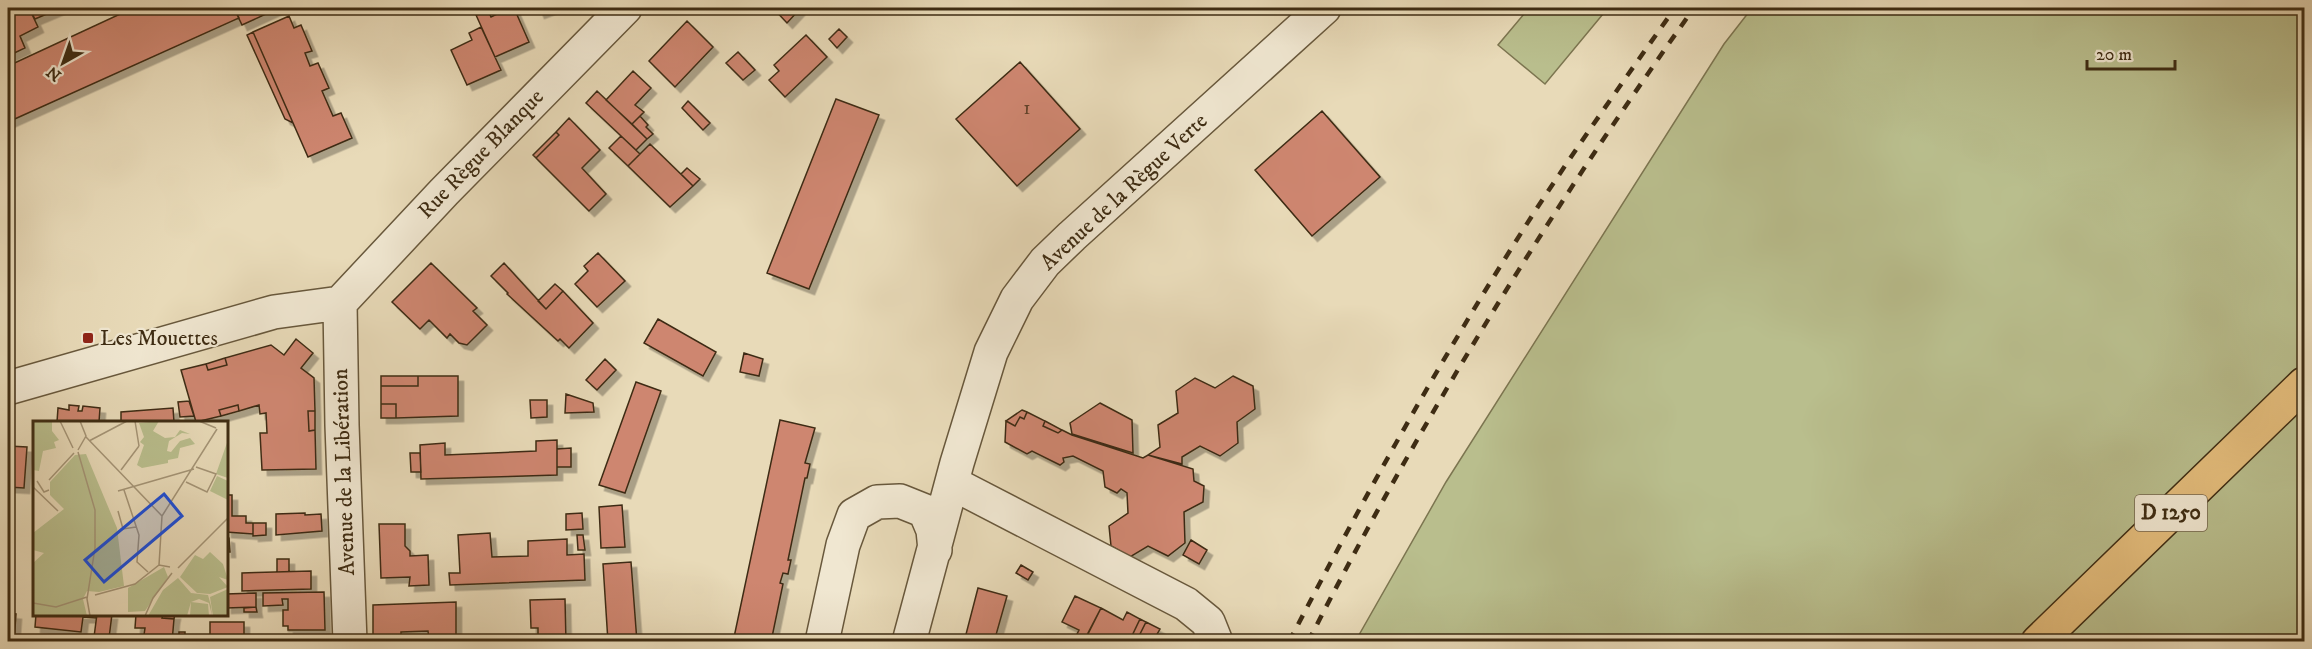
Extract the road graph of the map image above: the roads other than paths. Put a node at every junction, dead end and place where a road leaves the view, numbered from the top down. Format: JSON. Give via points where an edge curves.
{"nodes":[{"id":1,"x":626,"y":8,"type":"edge"},
{"id":2,"x":1324,"y":8,"type":"edge"},
{"id":3,"x":340,"y":303,"type":"junction"},
{"id":4,"x":2304,"y":384,"type":"edge"},
{"id":5,"x":8,"y":388,"type":"edge"},
{"id":6,"x":952,"y":483,"type":"junction"},
{"id":7,"x":935,"y":550,"type":"junction"},
{"id":8,"x":350,"y":642,"type":"edge"},
{"id":9,"x":822,"y":642,"type":"edge"},
{"id":10,"x":909,"y":642,"type":"edge"},
{"id":11,"x":1216,"y":642,"type":"edge"},
{"id":12,"x":2038,"y":642,"type":"edge"}],
"edges":[{"from":1,"to":3,"type":"street","name":"Rue Règue Blanque"},
{"from":2,"to":6,"type":"street","name":"Avenue de la Règue Verte","via":[[1045,262],[1017,298],[991,352]]},
{"from":3,"to":5,"type":"street","via":[[274,312]]},
{"from":3,"to":8,"type":"street","name":"Avenue de la Libération"},
{"from":4,"to":12,"type":"main road","number":"D 1250"},
{"from":6,"to":7,"type":"street","name":"Avenue de la Règue Verte"},
{"from":6,"to":11,"type":"street","via":[[1186,604],[1208,622]]},
{"from":7,"to":9,"type":"street","name":"Avenue de la Règue Verte","via":[[933,530],[925,512],[900,501],[878,502],[854,515],[843,545]]},
{"from":7,"to":10,"type":"street","name":"Avenue de la Règue Verte"}]}
